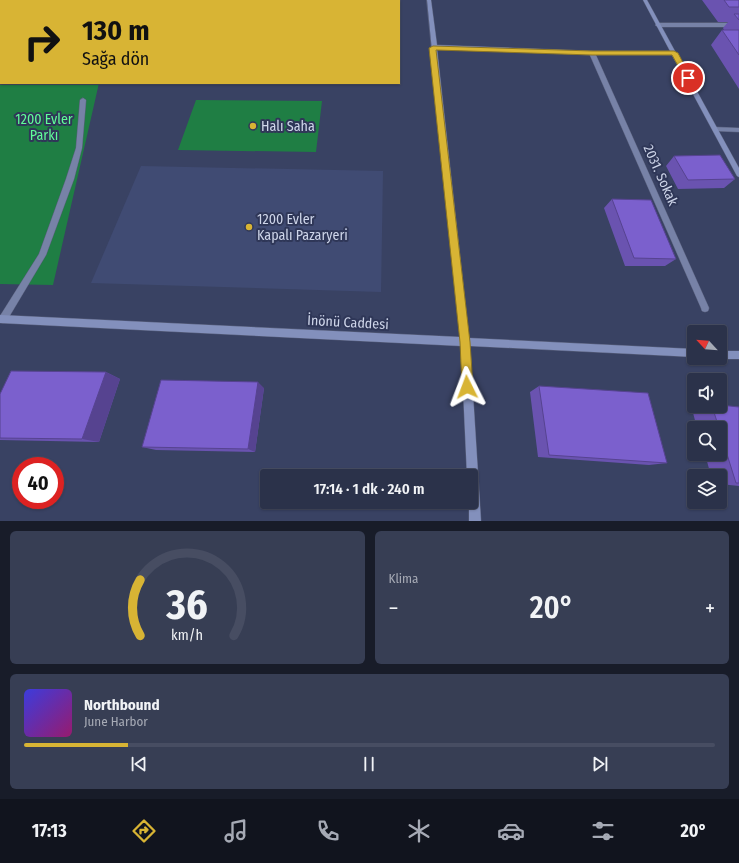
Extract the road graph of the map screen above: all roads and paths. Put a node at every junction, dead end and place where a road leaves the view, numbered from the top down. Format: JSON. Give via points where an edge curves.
{"nodes":[{"id":1,"x":429,"y":0,"type":"edge"},
{"id":2,"x":645,"y":0,"type":"edge"},
{"id":3,"x":658,"y":25,"type":"junction"},
{"id":4,"x":739,"y":25,"type":"edge"},
{"id":5,"x":433,"y":48,"type":"junction"},
{"id":6,"x":592,"y":53,"type":"junction"},
{"id":7,"x":674,"y":53,"type":"junction"},
{"id":8,"x":83,"y":100,"type":"dead end"},
{"id":9,"x":716,"y":129,"type":"junction"},
{"id":10,"x":739,"y":130,"type":"edge"},
{"id":11,"x":739,"y":174,"type":"edge"},
{"id":12,"x":705,"y":308,"type":"dead end"},
{"id":13,"x":1,"y":320,"type":"edge"},
{"id":14,"x":465,"y":342,"type":"junction"},
{"id":15,"x":687,"y":353,"type":"edge"},
{"id":16,"x":727,"y":355,"type":"edge"},
{"id":17,"x":739,"y":356,"type":"edge"},
{"id":18,"x":475,"y":521,"type":"edge"}],
"edges":[{"from":1,"to":5,"type":"street"},
{"from":2,"to":3,"type":"street"},
{"from":3,"to":4,"type":"street"},
{"from":3,"to":7,"type":"street"},
{"from":5,"to":6,"type":"street"},
{"from":5,"to":14,"type":"street"},
{"from":6,"to":7,"type":"street"},
{"from":6,"to":12,"type":"street","name":"2031. Sokak"},
{"from":7,"to":9,"type":"street"},
{"from":8,"to":13,"type":"street","via":[[79,148],[42,255]]},
{"from":9,"to":10,"type":"street"},
{"from":9,"to":11,"type":"street"},
{"from":13,"to":14,"type":"street","name":"İnönü Caddesi"},
{"from":14,"to":15,"type":"street","name":"İnönü Caddesi"},
{"from":14,"to":18,"type":"street"},
{"from":16,"to":17,"type":"street"}]}
